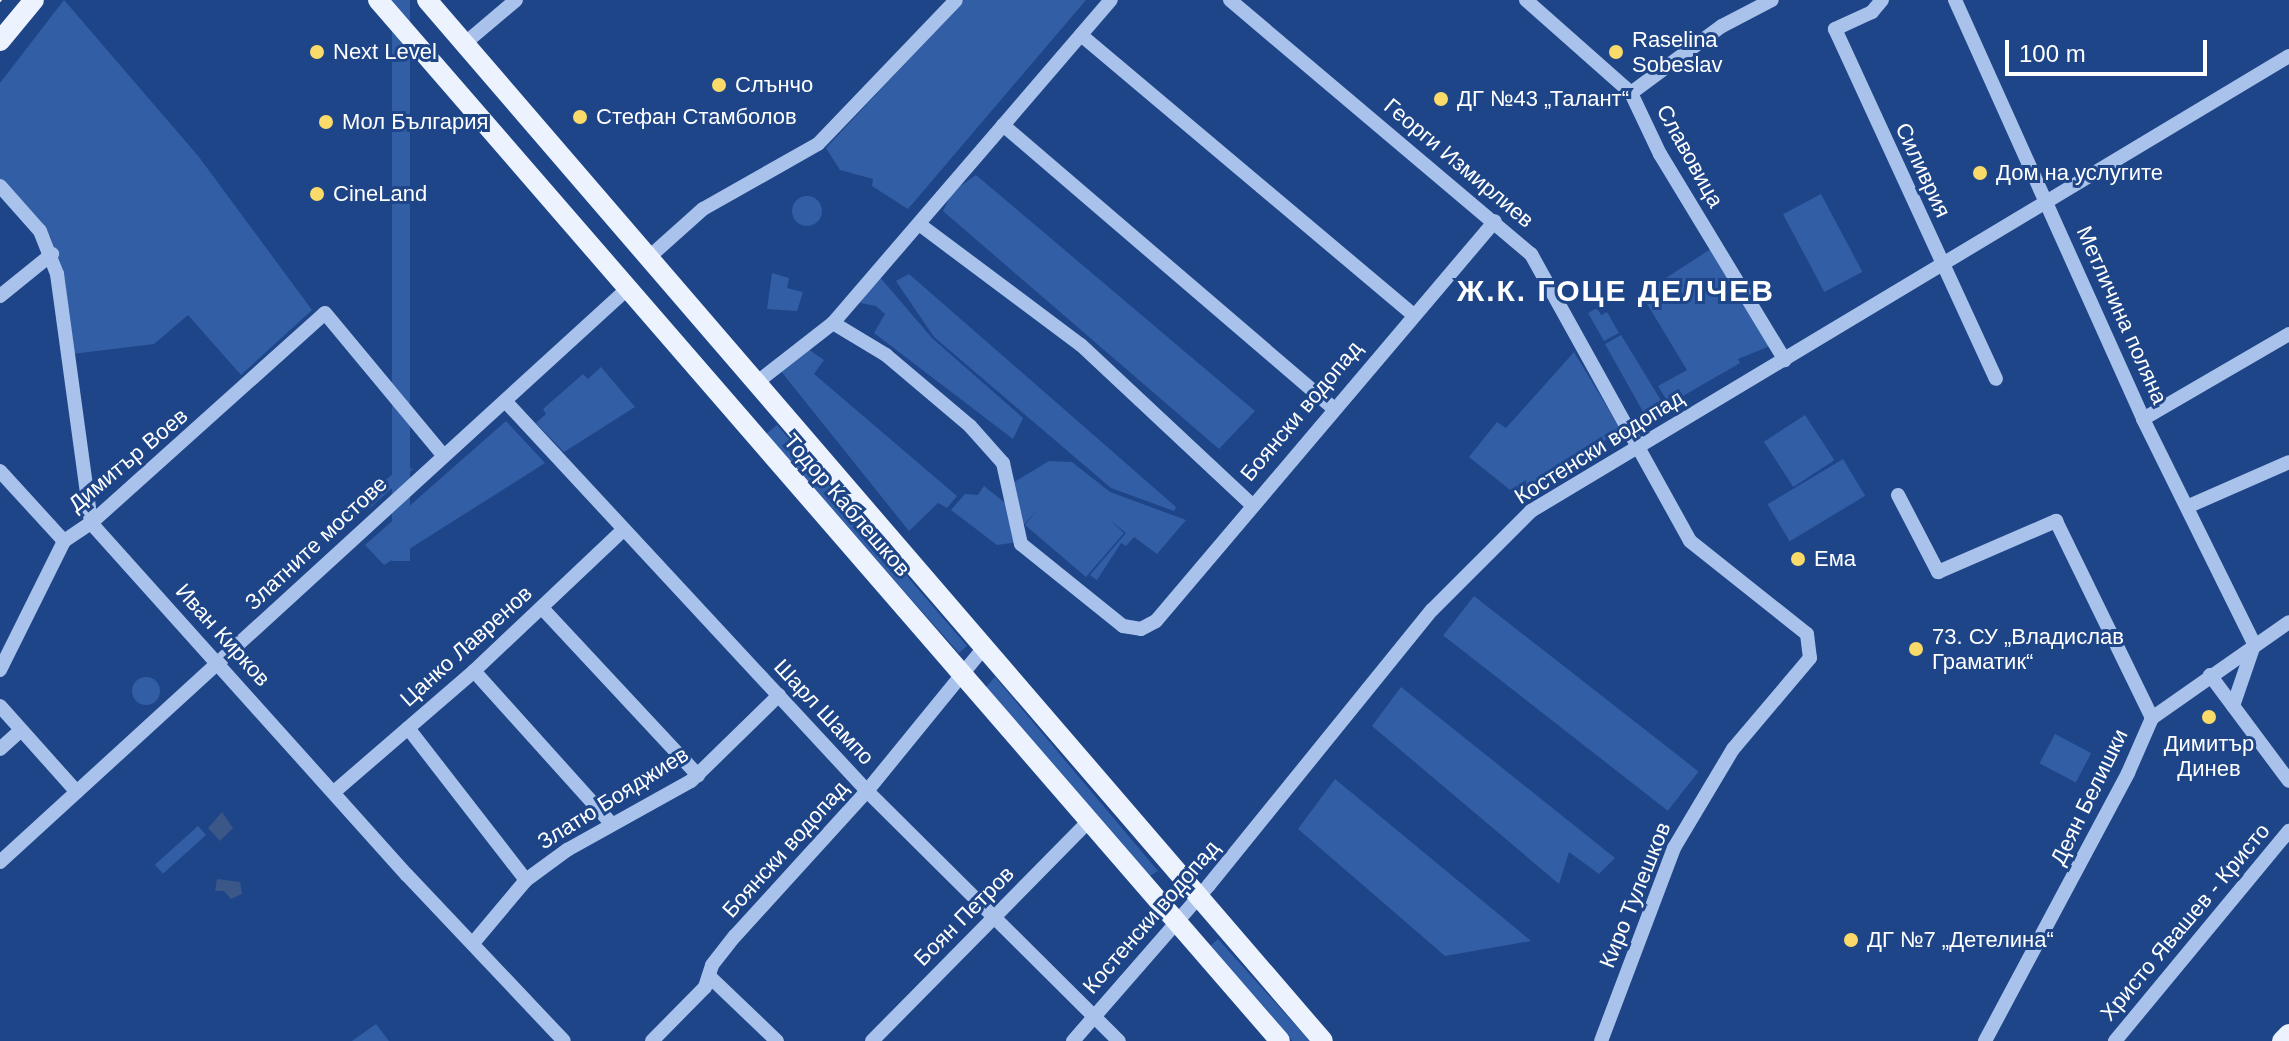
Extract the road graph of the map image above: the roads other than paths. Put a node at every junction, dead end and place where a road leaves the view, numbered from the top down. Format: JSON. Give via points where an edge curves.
{"nodes":[{"id":1,"x":34,"y":0,"type":"edge"},
{"id":2,"x":378,"y":0,"type":"edge"},
{"id":3,"x":427,"y":0,"type":"edge"},
{"id":4,"x":516,"y":0,"type":"edge"},
{"id":5,"x":956,"y":0,"type":"edge"},
{"id":6,"x":1111,"y":0,"type":"edge"},
{"id":7,"x":1526,"y":0,"type":"edge"},
{"id":8,"x":1772,"y":0,"type":"edge"},
{"id":9,"x":1882,"y":0,"type":"edge"},
{"id":10,"x":1955,"y":0,"type":"edge"},
{"id":11,"x":1240,"y":3,"type":"edge"},
{"id":12,"x":1081,"y":35,"type":"junction"},
{"id":13,"x":0,"y":41,"type":"edge"},
{"id":14,"x":464,"y":44,"type":"junction"},
{"id":15,"x":2288,"y":57,"type":"edge"},
{"id":16,"x":1631,"y":93,"type":"junction"},
{"id":17,"x":1003,"y":125,"type":"junction"},
{"id":18,"x":0,"y":186,"type":"edge"},
{"id":19,"x":2047,"y":200,"type":"junction"},
{"id":20,"x":1495,"y":221,"type":"junction"},
{"id":21,"x":919,"y":224,"type":"junction"},
{"id":22,"x":52,"y":254,"type":"junction"},
{"id":23,"x":647,"y":259,"type":"junction"},
{"id":24,"x":1942,"y":265,"type":"junction"},
{"id":25,"x":627,"y":289,"type":"junction"},
{"id":26,"x":0,"y":296,"type":"edge"},
{"id":27,"x":1412,"y":314,"type":"junction"},
{"id":28,"x":833,"y":323,"type":"junction"},
{"id":29,"x":2289,"y":334,"type":"edge"},
{"id":30,"x":1785,"y":360,"type":"junction"},
{"id":31,"x":1996,"y":379,"type":"dead end"},
{"id":32,"x":756,"y":383,"type":"junction"},
{"id":33,"x":507,"y":403,"type":"junction"},
{"id":34,"x":1333,"y":408,"type":"junction"},
{"id":35,"x":2143,"y":419,"type":"junction"},
{"id":36,"x":1641,"y":446,"type":"junction"},
{"id":37,"x":443,"y":455,"type":"junction"},
{"id":38,"x":2289,"y":462,"type":"edge"},
{"id":39,"x":0,"y":471,"type":"edge"},
{"id":40,"x":1898,"y":495,"type":"dead end"},
{"id":41,"x":1251,"y":504,"type":"junction"},
{"id":42,"x":2189,"y":506,"type":"junction"},
{"id":43,"x":91,"y":523,"type":"junction"},
{"id":44,"x":623,"y":530,"type":"junction"},
{"id":45,"x":64,"y":541,"type":"junction"},
{"id":46,"x":542,"y":608,"type":"junction"},
{"id":47,"x":2289,"y":622,"type":"edge"},
{"id":48,"x":2254,"y":644,"type":"junction"},
{"id":49,"x":983,"y":649,"type":"junction"},
{"id":50,"x":1810,"y":658,"type":"joint"},
{"id":51,"x":219,"y":662,"type":"junction"},
{"id":52,"x":0,"y":670,"type":"edge"},
{"id":53,"x":474,"y":671,"type":"junction"},
{"id":54,"x":962,"y":675,"type":"junction"},
{"id":55,"x":2210,"y":675,"type":"junction"},
{"id":56,"x":779,"y":695,"type":"junction"},
{"id":57,"x":0,"y":706,"type":"edge"},
{"id":58,"x":2233,"y":706,"type":"junction"},
{"id":59,"x":2152,"y":718,"type":"junction"},
{"id":60,"x":408,"y":728,"type":"junction"},
{"id":61,"x":21,"y":730,"type":"junction"},
{"id":62,"x":0,"y":749,"type":"edge"},
{"id":63,"x":698,"y":775,"type":"junction"},
{"id":64,"x":2289,"y":781,"type":"edge"},
{"id":65,"x":867,"y":791,"type":"junction"},
{"id":66,"x":77,"y":792,"type":"junction"},
{"id":67,"x":334,"y":792,"type":"junction"},
{"id":68,"x":1088,"y":822,"type":"junction"},
{"id":69,"x":612,"y":824,"type":"junction"},
{"id":70,"x":2289,"y":831,"type":"edge"},
{"id":71,"x":0,"y":862,"type":"edge"},
{"id":72,"x":526,"y":880,"type":"junction"},
{"id":73,"x":1197,"y":898,"type":"junction"},
{"id":74,"x":993,"y":918,"type":"junction"},
{"id":75,"x":1174,"y":922,"type":"junction"},
{"id":76,"x":474,"y":942,"type":"junction"},
{"id":77,"x":709,"y":976,"type":"junction"},
{"id":78,"x":1094,"y":1017,"type":"junction"},
{"id":79,"x":2289,"y":1034,"type":"edge"},
{"id":80,"x":564,"y":1041,"type":"edge"},
{"id":81,"x":652,"y":1041,"type":"edge"},
{"id":82,"x":777,"y":1041,"type":"edge"},
{"id":83,"x":872,"y":1041,"type":"edge"},
{"id":84,"x":1073,"y":1041,"type":"edge"},
{"id":85,"x":1119,"y":1041,"type":"edge"},
{"id":86,"x":1280,"y":1041,"type":"edge"},
{"id":87,"x":1323,"y":1041,"type":"edge"},
{"id":88,"x":1601,"y":1041,"type":"edge"},
{"id":89,"x":1985,"y":1041,"type":"edge"},
{"id":90,"x":2115,"y":1041,"type":"edge"},
{"id":91,"x":2282,"y":1041,"type":"edge"}],
"edges":[{"from":1,"to":13,"type":"main road"},
{"from":2,"to":25,"type":"main road","name":"Тодор Каблешков"},
{"from":3,"to":14,"type":"main road","name":"Тодор Каблешков"},
{"from":4,"to":14,"type":"street"},
{"from":5,"to":23,"type":"street","via":[[826,137],[703,209]]},
{"from":6,"to":12,"type":"street"},
{"from":7,"to":16,"type":"street","name":"Славовица"},
{"from":8,"to":16,"type":"street","via":[[1722,26]]},
{"from":9,"to":24,"type":"street","name":"Силиврия","via":[[1872,12],[1835,29]]},
{"from":10,"to":19,"type":"street","name":"Метличина поляна"},
{"from":11,"to":20,"type":"street","name":"Георги Измирлиев"},
{"from":12,"to":17,"type":"street"},
{"from":12,"to":27,"type":"street"},
{"from":14,"to":23,"type":"main road","name":"Тодор Каблешков"},
{"from":15,"to":19,"type":"street","name":"Костенски водопад"},
{"from":16,"to":30,"type":"street","name":"Славовица","via":[[1660,154]]},
{"from":17,"to":21,"type":"street"},
{"from":17,"to":34,"type":"street"},
{"from":18,"to":22,"type":"street","via":[[40,231]]},
{"from":19,"to":24,"type":"street","name":"Костенски водопад"},
{"from":19,"to":35,"type":"street","name":"Метличина поляна"},
{"from":20,"to":27,"type":"street","name":"Боянски водопад"},
{"from":20,"to":36,"type":"street","name":"Георги Измирлиев","via":[[1531,254]]},
{"from":21,"to":28,"type":"street"},
{"from":21,"to":41,"type":"street","via":[[1081,345]]},
{"from":22,"to":26,"type":"street"},
{"from":22,"to":43,"type":"street"},
{"from":23,"to":32,"type":"main road","name":"Тодор Каблешков"},
{"from":24,"to":30,"type":"street","name":"Костенски водопад"},
{"from":24,"to":31,"type":"street","name":"Силиврия"},
{"from":25,"to":33,"type":"street","name":"Златните мостове"},
{"from":25,"to":54,"type":"main road","name":"Тодор Каблешков"},
{"from":27,"to":34,"type":"street","name":"Боянски водопад"},
{"from":28,"to":32,"type":"street"},
{"from":28,"to":41,"type":"street","name":"Боянски водопад","via":[[886,355],[970,426],[1003,463],[1021,544],[1123,626],[1141,629],[1156,621]]},
{"from":29,"to":35,"type":"street"},
{"from":30,"to":36,"type":"street","name":"Костенски водопад"},
{"from":32,"to":49,"type":"main road","name":"Тодор Каблешков"},
{"from":33,"to":37,"type":"street","name":"Златните мостове"},
{"from":33,"to":44,"type":"street","name":"Шарл Шампо"},
{"from":34,"to":41,"type":"street","name":"Боянски водопад"},
{"from":35,"to":42,"type":"street","name":"Метличина поляна"},
{"from":36,"to":50,"type":"street","name":"Георги Измирлиев","via":[[1690,541],[1807,634]]},
{"from":36,"to":73,"type":"street","name":"Костенски водопад","via":[[1531,511],[1490,547],[1432,610]]},
{"from":37,"to":43,"type":"street","name":"Димитър Воев","via":[[325,313]]},
{"from":37,"to":51,"type":"street","name":"Златните мостове"},
{"from":38,"to":42,"type":"street"},
{"from":39,"to":45,"type":"street"},
{"from":40,"to":59,"type":"street","via":[[1938,572],[2056,521]]},
{"from":42,"to":48,"type":"street","name":"Метличина поляна"},
{"from":43,"to":45,"type":"street","name":"Димитър Воев"},
{"from":43,"to":51,"type":"street","name":"Иван Кирков"},
{"from":44,"to":46,"type":"street","name":"Цанко Лавренов"},
{"from":44,"to":56,"type":"street","name":"Шарл Шампо"},
{"from":45,"to":52,"type":"street","name":"Димитър Воев"},
{"from":46,"to":53,"type":"street","name":"Цанко Лавренов"},
{"from":46,"to":63,"type":"street"},
{"from":47,"to":48,"type":"street","name":"Деян Белишки"},
{"from":48,"to":55,"type":"street","name":"Деян Белишки"},
{"from":48,"to":58,"type":"street"},
{"from":49,"to":54,"type":"street","name":"Боянски водопад"},
{"from":49,"to":73,"type":"main road","name":"Тодор Каблешков"},
{"from":50,"to":88,"type":"street","name":"Киро Тулешков","via":[[1733,749],[1679,838]]},
{"from":51,"to":66,"type":"street","name":"Златните мостове"},
{"from":51,"to":67,"type":"street","name":"Иван Кирков"},
{"from":53,"to":60,"type":"street","name":"Цанко Лавренов"},
{"from":53,"to":69,"type":"street"},
{"from":54,"to":65,"type":"street","name":"Боянски водопад"},
{"from":54,"to":68,"type":"main road","name":"Тодор Каблешков"},
{"from":55,"to":58,"type":"street"},
{"from":55,"to":59,"type":"street","name":"Деян Белишки"},
{"from":56,"to":63,"type":"street","name":"Златю Бояджиев"},
{"from":56,"to":65,"type":"street","name":"Шарл Шампо"},
{"from":57,"to":61,"type":"street"},
{"from":58,"to":64,"type":"street"},
{"from":59,"to":89,"type":"street","name":"Деян Белишки"},
{"from":60,"to":67,"type":"street","name":"Цанко Лавренов"},
{"from":60,"to":72,"type":"street"},
{"from":61,"to":62,"type":"street"},
{"from":61,"to":66,"type":"street"},
{"from":63,"to":69,"type":"street","name":"Златю Бояджиев"},
{"from":65,"to":74,"type":"street","name":"Шарл Шампо"},
{"from":65,"to":77,"type":"street","name":"Боянски водопад","via":[[735,936]]},
{"from":66,"to":71,"type":"street","name":"Златните мостове"},
{"from":67,"to":76,"type":"street","name":"Иван Кирков"},
{"from":68,"to":74,"type":"street","name":"Боян Петров"},
{"from":68,"to":75,"type":"main road","name":"Тодор Каблешков"},
{"from":69,"to":72,"type":"street","name":"Златю Бояджиев"},
{"from":70,"to":90,"type":"street","name":"Христо Явашев - Кристо"},
{"from":72,"to":76,"type":"street","name":"Златю Бояджиев"},
{"from":73,"to":75,"type":"street","name":"Костенски водопад"},
{"from":73,"to":87,"type":"main road","name":"Тодор Каблешков"},
{"from":74,"to":78,"type":"street","name":"Шарл Шампо"},
{"from":74,"to":83,"type":"street","name":"Боян Петров"},
{"from":75,"to":78,"type":"street","name":"Костенски водопад"},
{"from":75,"to":86,"type":"main road","name":"Тодор Каблешков"},
{"from":76,"to":80,"type":"street","name":"Иван Кирков"},
{"from":77,"to":81,"type":"street","name":"Боянски водопад"},
{"from":77,"to":82,"type":"street"},
{"from":78,"to":84,"type":"street","name":"Костенски водопад"},
{"from":78,"to":85,"type":"street","name":"Шарл Шампо"},
{"from":79,"to":91,"type":"main road"}]}
